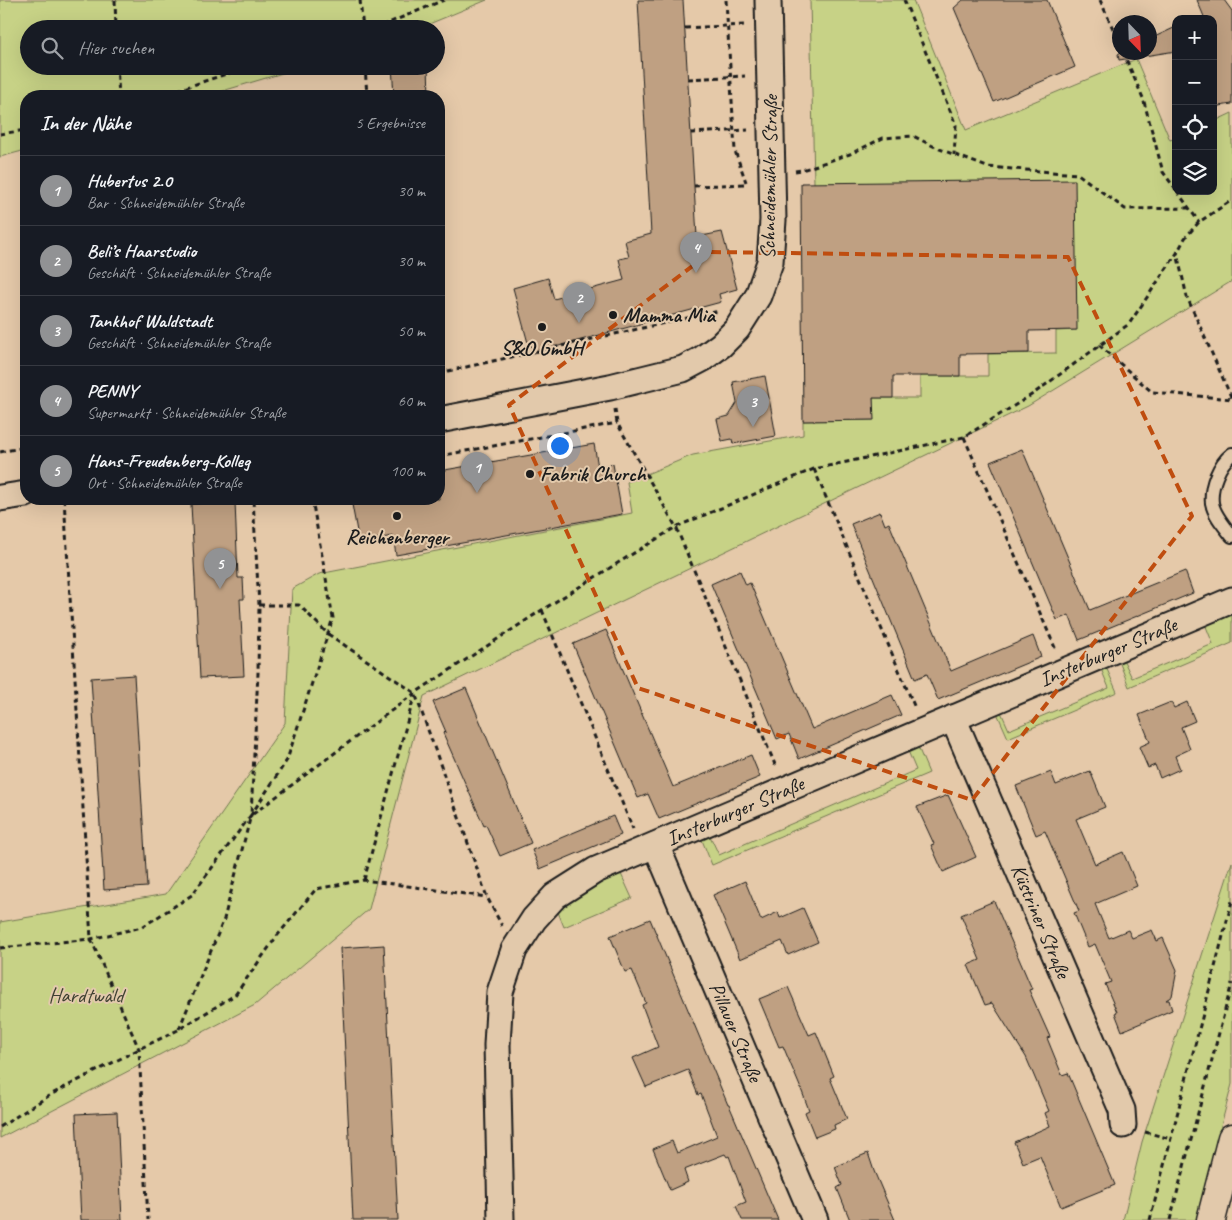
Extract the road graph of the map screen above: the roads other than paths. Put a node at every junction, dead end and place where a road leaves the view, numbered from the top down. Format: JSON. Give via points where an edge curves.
{"nodes":[{"id":1,"x":769,"y":12,"type":"edge"},
{"id":2,"x":445,"y":419,"type":"edge"},
{"id":3,"x":1232,"y":454,"type":"edge"},
{"id":4,"x":20,"y":495,"type":"edge"},
{"id":5,"x":0,"y":498,"type":"edge"},
{"id":6,"x":1232,"y":536,"type":"edge"},
{"id":7,"x":1232,"y":600,"type":"edge"},
{"id":8,"x":954,"y":718,"type":"junction"},
{"id":9,"x":649,"y":848,"type":"junction"},
{"id":10,"x":1123,"y":1125,"type":"dead end"},
{"id":11,"x":1232,"y":1138,"type":"edge"},
{"id":12,"x":501,"y":1220,"type":"edge"},
{"id":13,"x":815,"y":1220,"type":"edge"},
{"id":14,"x":1211,"y":1220,"type":"edge"}],
"edges":[{"from":1,"to":2,"type":"street","name":"Schneidemühler Straße","via":[[770,262],[758,296],[736,330],[721,346],[682,369],[610,387]]},
{"from":3,"to":6,"type":"lane","via":[[1217,474],[1212,504]]},
{"from":4,"to":5,"type":"street"},
{"from":7,"to":8,"type":"street","name":"Insterburger Straße"},
{"from":8,"to":9,"type":"street","name":"Insterburger Straße"},
{"from":8,"to":10,"type":"street","name":"Küstriner Straße","via":[[1122,1110]]},
{"from":9,"to":12,"type":"street","name":"Insterburger Straße","via":[[596,870],[555,896],[534,919],[514,950],[500,992]]},
{"from":9,"to":13,"type":"street","name":"Pillauer Straße"},
{"from":11,"to":14,"type":"main road"}]}
